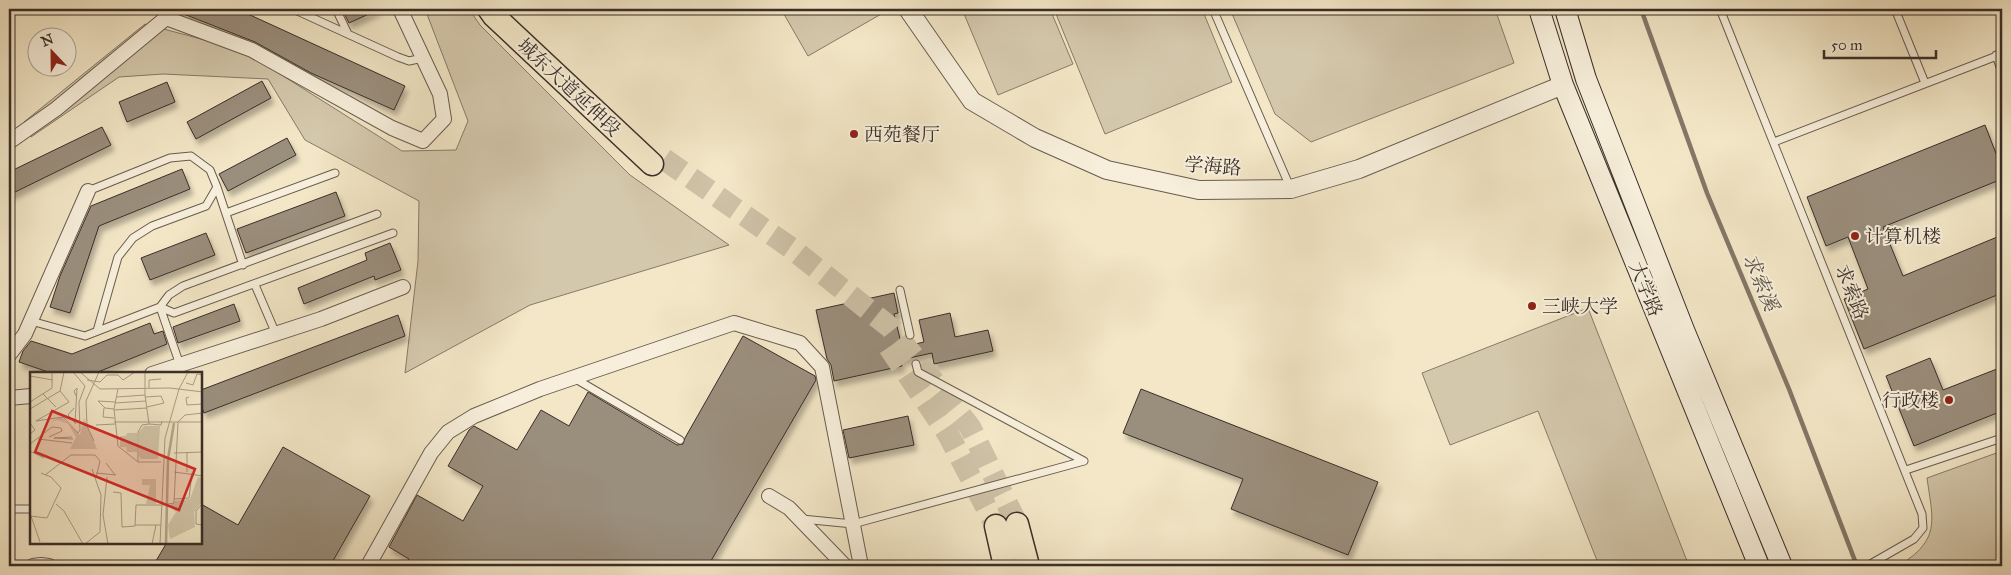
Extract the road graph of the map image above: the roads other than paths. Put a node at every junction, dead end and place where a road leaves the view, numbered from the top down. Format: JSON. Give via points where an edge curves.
{"nodes":[{"id":1,"x":293,"y":9,"type":"edge"},
{"id":2,"x":336,"y":9,"type":"edge"},
{"id":3,"x":400,"y":9,"type":"edge"},
{"id":4,"x":489,"y":9,"type":"edge"},
{"id":5,"x":503,"y":9,"type":"edge"},
{"id":6,"x":908,"y":9,"type":"edge"},
{"id":7,"x":1213,"y":9,"type":"edge"},
{"id":8,"x":1539,"y":9,"type":"edge"},
{"id":9,"x":1565,"y":9,"type":"edge"},
{"id":10,"x":1720,"y":9,"type":"edge"},
{"id":11,"x":1895,"y":9,"type":"edge"},
{"id":12,"x":348,"y":34,"type":"junction"},
{"id":13,"x":1999,"y":54,"type":"edge"},
{"id":14,"x":422,"y":58,"type":"junction"},
{"id":15,"x":2002,"y":73,"type":"edge"},
{"id":16,"x":1925,"y":83,"type":"junction"},
{"id":17,"x":1563,"y":85,"type":"junction"},
{"id":18,"x":9,"y":142,"type":"edge"},
{"id":19,"x":1774,"y":142,"type":"junction"},
{"id":20,"x":335,"y":172,"type":"dead end"},
{"id":21,"x":217,"y":187,"type":"junction"},
{"id":22,"x":1292,"y":190,"type":"junction"},
{"id":23,"x":88,"y":191,"type":"joint"},
{"id":24,"x":226,"y":213,"type":"junction"},
{"id":25,"x":377,"y":214,"type":"dead end"},
{"id":26,"x":393,"y":233,"type":"dead end"},
{"id":27,"x":242,"y":265,"type":"junction"},
{"id":28,"x":255,"y":285,"type":"junction"},
{"id":29,"x":402,"y":287,"type":"dead end"},
{"id":30,"x":900,"y":290,"type":"dead end"},
{"id":31,"x":160,"y":307,"type":"junction"},
{"id":32,"x":31,"y":321,"type":"junction"},
{"id":33,"x":98,"y":331,"type":"junction"},
{"id":34,"x":276,"y":334,"type":"junction"},
{"id":35,"x":910,"y":335,"type":"dead end"},
{"id":36,"x":9,"y":356,"type":"edge"},
{"id":37,"x":916,"y":364,"type":"dead end"},
{"id":38,"x":180,"y":365,"type":"junction"},
{"id":39,"x":158,"y":372,"type":"edge"},
{"id":40,"x":573,"y":378,"type":"junction"},
{"id":41,"x":30,"y":396,"type":"edge"},
{"id":42,"x":9,"y":398,"type":"edge"},
{"id":43,"x":2002,"y":438,"type":"edge"},
{"id":44,"x":680,"y":440,"type":"dead end"},
{"id":45,"x":1906,"y":470,"type":"junction"},
{"id":46,"x":769,"y":496,"type":"dead end"},
{"id":47,"x":9,"y":509,"type":"edge"},
{"id":48,"x":30,"y":509,"type":"edge"},
{"id":49,"x":799,"y":518,"type":"junction"},
{"id":50,"x":853,"y":524,"type":"junction"},
{"id":51,"x":368,"y":566,"type":"edge"},
{"id":52,"x":845,"y":566,"type":"edge"},
{"id":53,"x":861,"y":566,"type":"edge"},
{"id":54,"x":1005,"y":566,"type":"edge"},
{"id":55,"x":1028,"y":566,"type":"edge"},
{"id":56,"x":1759,"y":566,"type":"edge"},
{"id":57,"x":1782,"y":566,"type":"edge"},
{"id":58,"x":1869,"y":566,"type":"edge"}],
"edges":[{"from":1,"to":12,"type":"lane"},
{"from":2,"to":12,"type":"lane"},
{"from":3,"to":14,"type":"street"},
{"from":4,"to":5,"type":"main road","name":"城东大道延伸段","via":[[658,161]]},
{"from":6,"to":22,"type":"street","name":"学海路","via":[[972,101],[1035,138],[1107,170],[1199,190]]},
{"from":7,"to":22,"type":"lane"},
{"from":8,"to":17,"type":"main road","name":"大学路"},
{"from":9,"to":57,"type":"main road","name":"大学路","via":[[1593,98]]},
{"from":10,"to":19,"type":"lane","name":"求索路"},
{"from":11,"to":16,"type":"lane"},
{"from":12,"to":14,"type":"lane","via":[[398,57],[409,60]]},
{"from":13,"to":15,"type":"lane"},
{"from":13,"to":16,"type":"lane"},
{"from":14,"to":18,"type":"street","via":[[440,94],[444,119],[423,141],[392,128],[252,50],[166,18],[56,109]]},
{"from":16,"to":19,"type":"lane"},
{"from":17,"to":22,"type":"street","name":"学海路","via":[[1360,169]]},
{"from":17,"to":56,"type":"main road","name":"大学路"},
{"from":19,"to":45,"type":"lane","name":"求索路"},
{"from":20,"to":24,"type":"lane"},
{"from":21,"to":23,"type":"lane","via":[[210,170],[192,156],[170,158]]},
{"from":21,"to":24,"type":"lane"},
{"from":21,"to":33,"type":"lane","via":[[206,206],[152,226],[133,238],[118,257]]},
{"from":23,"to":32,"type":"street"},
{"from":24,"to":27,"type":"lane"},
{"from":25,"to":27,"type":"lane"},
{"from":26,"to":28,"type":"lane"},
{"from":27,"to":31,"type":"lane","via":[[184,286],[169,295]]},
{"from":28,"to":31,"type":"lane","via":[[174,313]]},
{"from":28,"to":34,"type":"lane"},
{"from":29,"to":34,"type":"street"},
{"from":30,"to":35,"type":"lane"},
{"from":31,"to":33,"type":"lane"},
{"from":31,"to":38,"type":"lane"},
{"from":32,"to":33,"type":"lane","via":[[85,336]]},
{"from":32,"to":36,"type":"street"},
{"from":34,"to":38,"type":"street"},
{"from":37,"to":50,"type":"lane","via":[[918,372],[1084,461]]},
{"from":38,"to":39,"type":"street"},
{"from":40,"to":44,"type":"lane"},
{"from":40,"to":50,"type":"street","via":[[734,323],[800,344],[822,368]]},
{"from":40,"to":51,"type":"street","via":[[474,416],[448,432],[431,453]]},
{"from":41,"to":42,"type":"street"},
{"from":43,"to":45,"type":"lane"},
{"from":45,"to":58,"type":"lane","name":"求索路","via":[[1922,514],[1923,528],[1914,539]]},
{"from":46,"to":49,"type":"street"},
{"from":47,"to":48,"type":"lane"},
{"from":49,"to":50,"type":"lane"},
{"from":49,"to":52,"type":"street"},
{"from":50,"to":53,"type":"street"},
{"from":54,"to":55,"type":"main road","via":[[1007,525]]}]}
